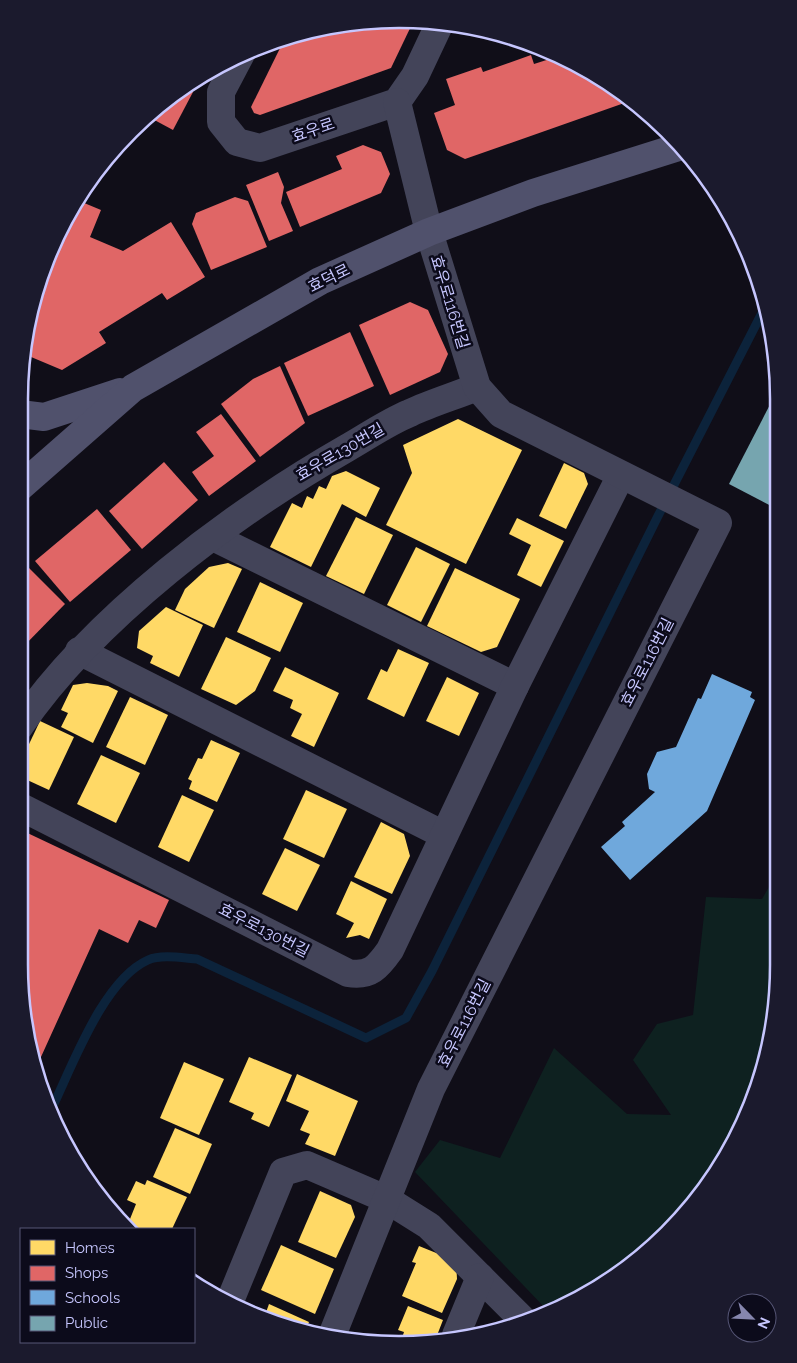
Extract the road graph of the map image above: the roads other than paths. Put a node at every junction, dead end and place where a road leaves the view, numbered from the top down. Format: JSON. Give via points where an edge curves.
{"nodes":[{"id":1,"x":437,"y":30,"type":"edge"},
{"id":2,"x":235,"y":66,"type":"edge"},
{"id":3,"x":396,"y":102,"type":"junction"},
{"id":4,"x":673,"y":149,"type":"edge"},
{"id":5,"x":429,"y":232,"type":"junction"},
{"id":6,"x":477,"y":387,"type":"junction"},
{"id":7,"x":133,"y":388,"type":"junction"},
{"id":8,"x":28,"y":415,"type":"edge"},
{"id":9,"x":630,"y":480,"type":"junction"},
{"id":10,"x":28,"y":481,"type":"edge"},
{"id":11,"x":213,"y":537,"type":"junction"},
{"id":12,"x":80,"y":651,"type":"junction"},
{"id":13,"x":515,"y":686,"type":"junction"},
{"id":14,"x":28,"y":716,"type":"edge"},
{"id":15,"x":28,"y":811,"type":"edge"},
{"id":16,"x":444,"y":835,"type":"junction"},
{"id":17,"x":386,"y":1199,"type":"junction"},
{"id":18,"x":480,"y":1277,"type":"junction"},
{"id":19,"x":232,"y":1296,"type":"edge"},
{"id":20,"x":519,"y":1316,"type":"edge"},
{"id":21,"x":335,"y":1329,"type":"edge"},
{"id":22,"x":458,"y":1330,"type":"edge"}],
"edges":[{"from":1,"to":3,"type":"street","via":[[415,76]]},
{"from":2,"to":3,"type":"street","name":"효우로","via":[[221,92],[221,122],[237,142],[260,148]]},
{"from":3,"to":5,"type":"street","name":"효우로116번길"},
{"from":4,"to":5,"type":"main road","name":"효덕로","via":[[533,193]]},
{"from":5,"to":6,"type":"street","name":"효우로116번길"},
{"from":5,"to":7,"type":"main road","name":"효덕로","via":[[320,281]]},
{"from":6,"to":9,"type":"street","name":"효우로116번길","via":[[501,414]]},
{"from":6,"to":11,"type":"street","name":"효우로130번길","via":[[401,418],[293,479]]},
{"from":7,"to":8,"type":"main road","via":[[44,417]]},
{"from":7,"to":10,"type":"main road","name":"효덕로"},
{"from":9,"to":13,"type":"street","name":"효우로130번길"},
{"from":9,"to":17,"type":"street","name":"효우로116번길","via":[[718,523],[431,1089]]},
{"from":11,"to":12,"type":"street","name":"효우로130번길","via":[[153,584]]},
{"from":11,"to":13,"type":"street"},
{"from":12,"to":14,"type":"street","name":"효우로130번길"},
{"from":12,"to":16,"type":"street"},
{"from":13,"to":16,"type":"street","name":"효우로130번길"},
{"from":15,"to":16,"type":"street","name":"효우로130번길","via":[[348,973],[358,975],[378,967],[390,950]]},
{"from":17,"to":18,"type":"street","via":[[429,1226]]},
{"from":17,"to":19,"type":"street","via":[[307,1165],[283,1172]]},
{"from":17,"to":21,"type":"street","name":"효우로116번길"},
{"from":18,"to":20,"type":"street"},
{"from":18,"to":22,"type":"street"}]}
